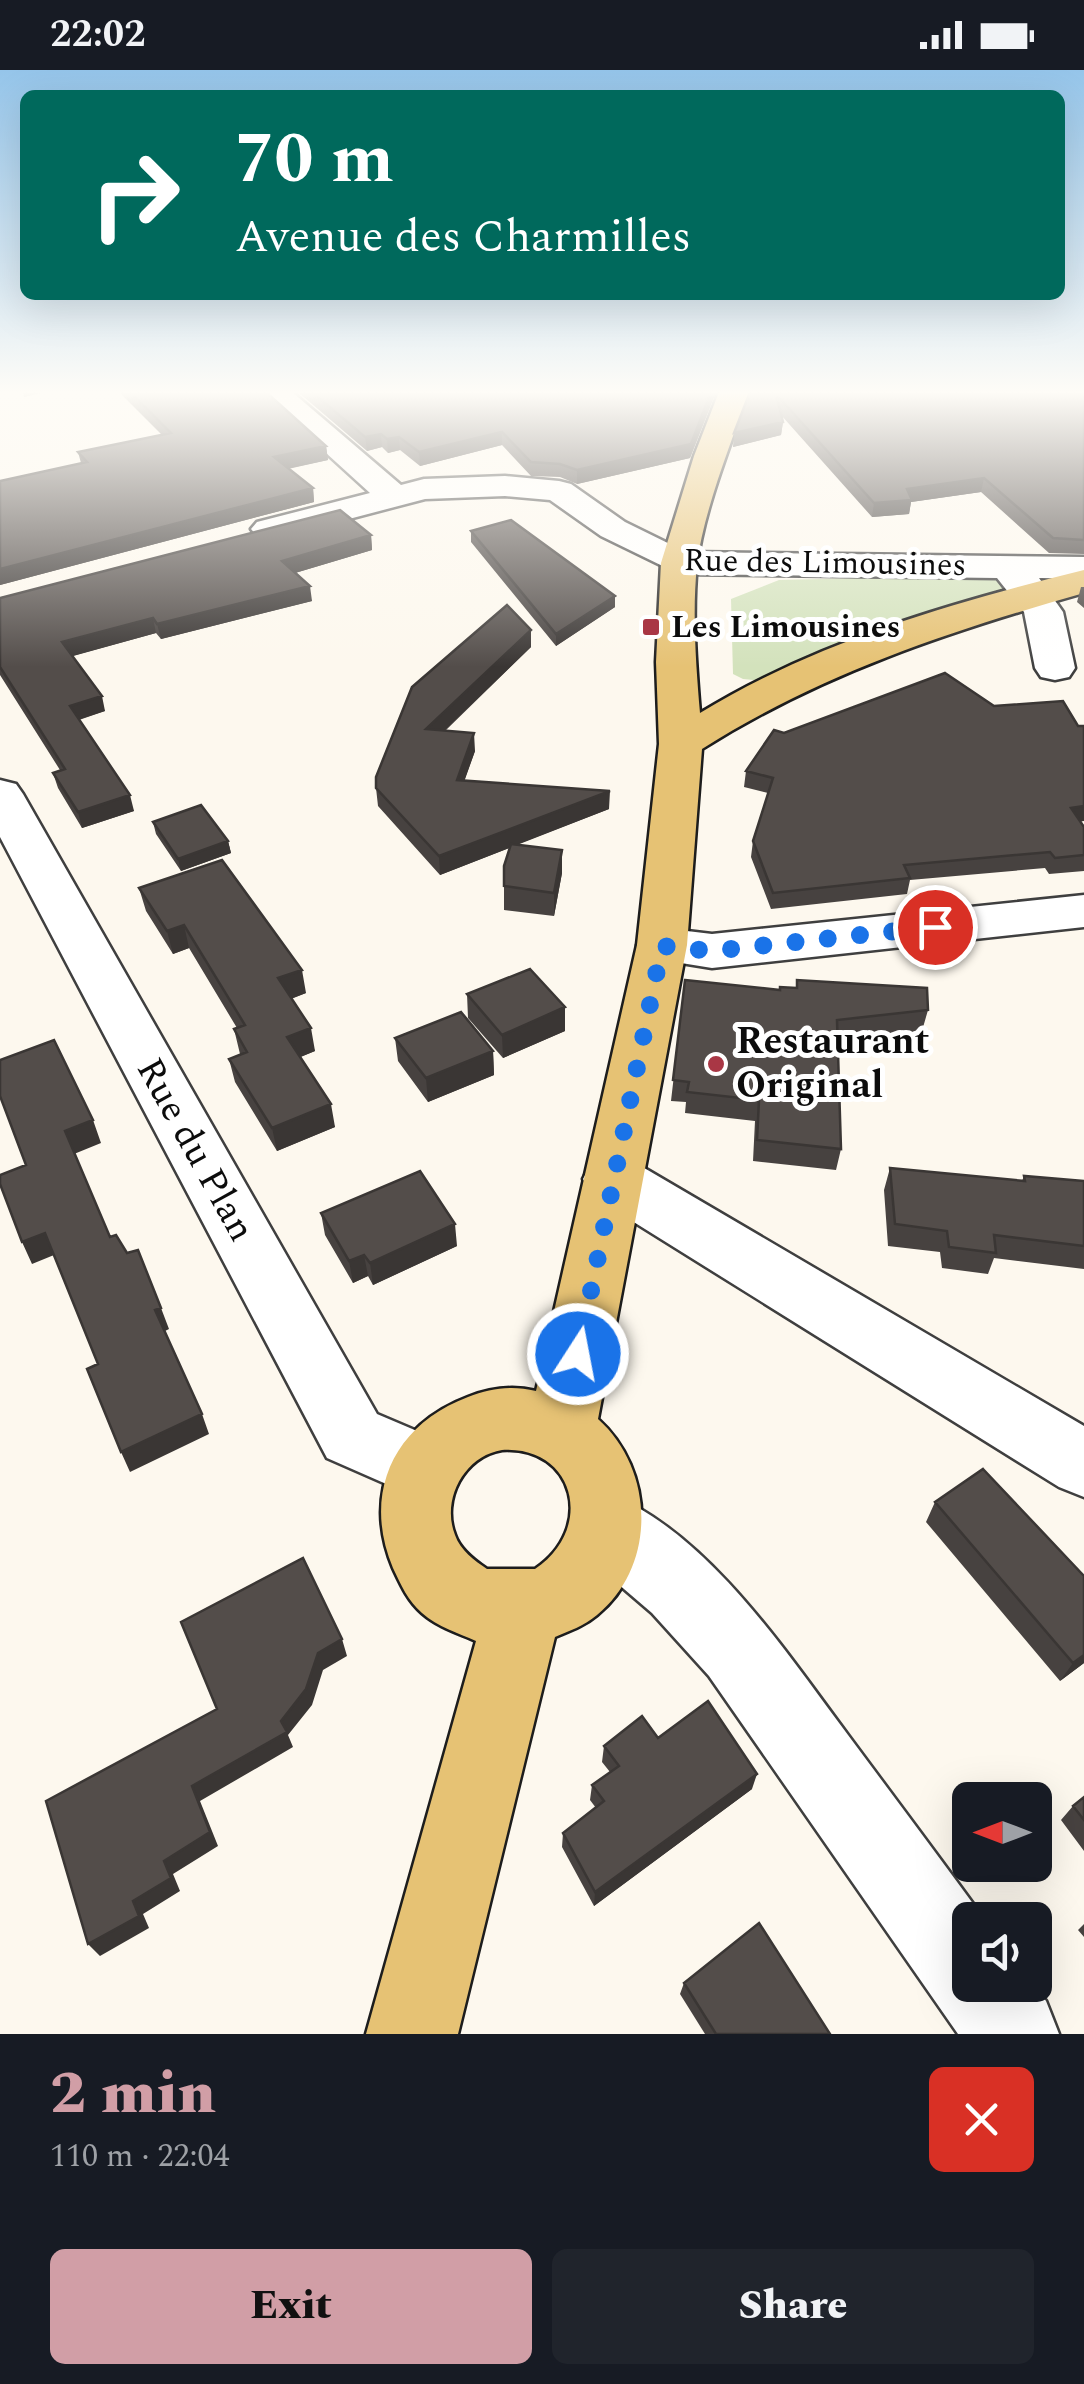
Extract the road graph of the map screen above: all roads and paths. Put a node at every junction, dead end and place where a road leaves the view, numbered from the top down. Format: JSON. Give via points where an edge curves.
{"nodes":[{"id":1,"x":380,"y":484,"type":"edge"},
{"id":2,"x":702,"y":484,"type":"edge"},
{"id":3,"x":394,"y":496,"type":"junction"},
{"id":4,"x":228,"y":540,"type":"edge"},
{"id":5,"x":679,"y":563,"type":"junction"},
{"id":6,"x":1007,"y":567,"type":"junction"},
{"id":7,"x":1084,"y":568,"type":"edge"},
{"id":8,"x":1084,"y":582,"type":"edge"},
{"id":9,"x":1036,"y":594,"type":"junction"},
{"id":10,"x":676,"y":662,"type":"junction"},
{"id":11,"x":1056,"y":668,"type":"dead end"},
{"id":12,"x":764,"y":697,"type":"junction"},
{"id":13,"x":681,"y":744,"type":"junction"},
{"id":14,"x":0,"y":794,"type":"edge"},
{"id":15,"x":1084,"y":910,"type":"edge"},
{"id":16,"x":662,"y":946,"type":"junction"},
{"id":17,"x":613,"y":1179,"type":"junction"},
{"id":18,"x":560,"y":1432,"type":"junction"},
{"id":19,"x":1076,"y":1452,"type":"edge"},
{"id":20,"x":426,"y":1468,"type":"junction"},
{"id":21,"x":608,"y":1528,"type":"junction"},
{"id":22,"x":524,"y":1607,"type":"junction"},
{"id":23,"x":952,"y":1949,"type":"edge"},
{"id":24,"x":990,"y":2002,"type":"edge"},
{"id":25,"x":412,"y":2034,"type":"edge"},
{"id":26,"x":1014,"y":2034,"type":"edge"}],
"edges":[{"from":1,"to":3,"type":"street"},
{"from":2,"to":5,"type":"main road"},
{"from":3,"to":4,"type":"street","name":"Rue des Limousines"},
{"from":3,"to":5,"type":"street","name":"Rue des Limousines","via":[[463,486],[560,491],[622,535]]},
{"from":5,"to":6,"type":"street","name":"Rue des Limousines"},
{"from":5,"to":10,"type":"main road"},
{"from":6,"to":7,"type":"street","name":"Rue des Limousines"},
{"from":6,"to":9,"type":"street"},
{"from":8,"to":9,"type":"main road"},
{"from":9,"to":11,"type":"street"},
{"from":9,"to":12,"type":"main road","via":[[836,661]]},
{"from":10,"to":12,"type":"main road","via":[[708,685]]},
{"from":10,"to":13,"type":"main road"},
{"from":12,"to":13,"type":"main road"},
{"from":13,"to":16,"type":"main road"},
{"from":14,"to":20,"type":"street","name":"Rue du Plan","via":[[352,1436]]},
{"from":15,"to":16,"type":"street","via":[[712,951]]},
{"from":16,"to":17,"type":"main road"},
{"from":17,"to":18,"type":"main road"},
{"from":17,"to":19,"type":"street"},
{"from":18,"to":20,"type":"main road","via":[[533,1422],[487,1425],[446,1445]]},
{"from":18,"to":21,"type":"main road","via":[[600,1472]]},
{"from":20,"to":22,"type":"main road","via":[[414,1497],[413,1526],[437,1578],[462,1597],[492,1607]]},
{"from":21,"to":22,"type":"main road","via":[[581,1581]]},
{"from":21,"to":23,"type":"street","via":[[679,1587],[736,1649]]},
{"from":22,"to":25,"type":"main road"},
{"from":24,"to":26,"type":"street"}]}
